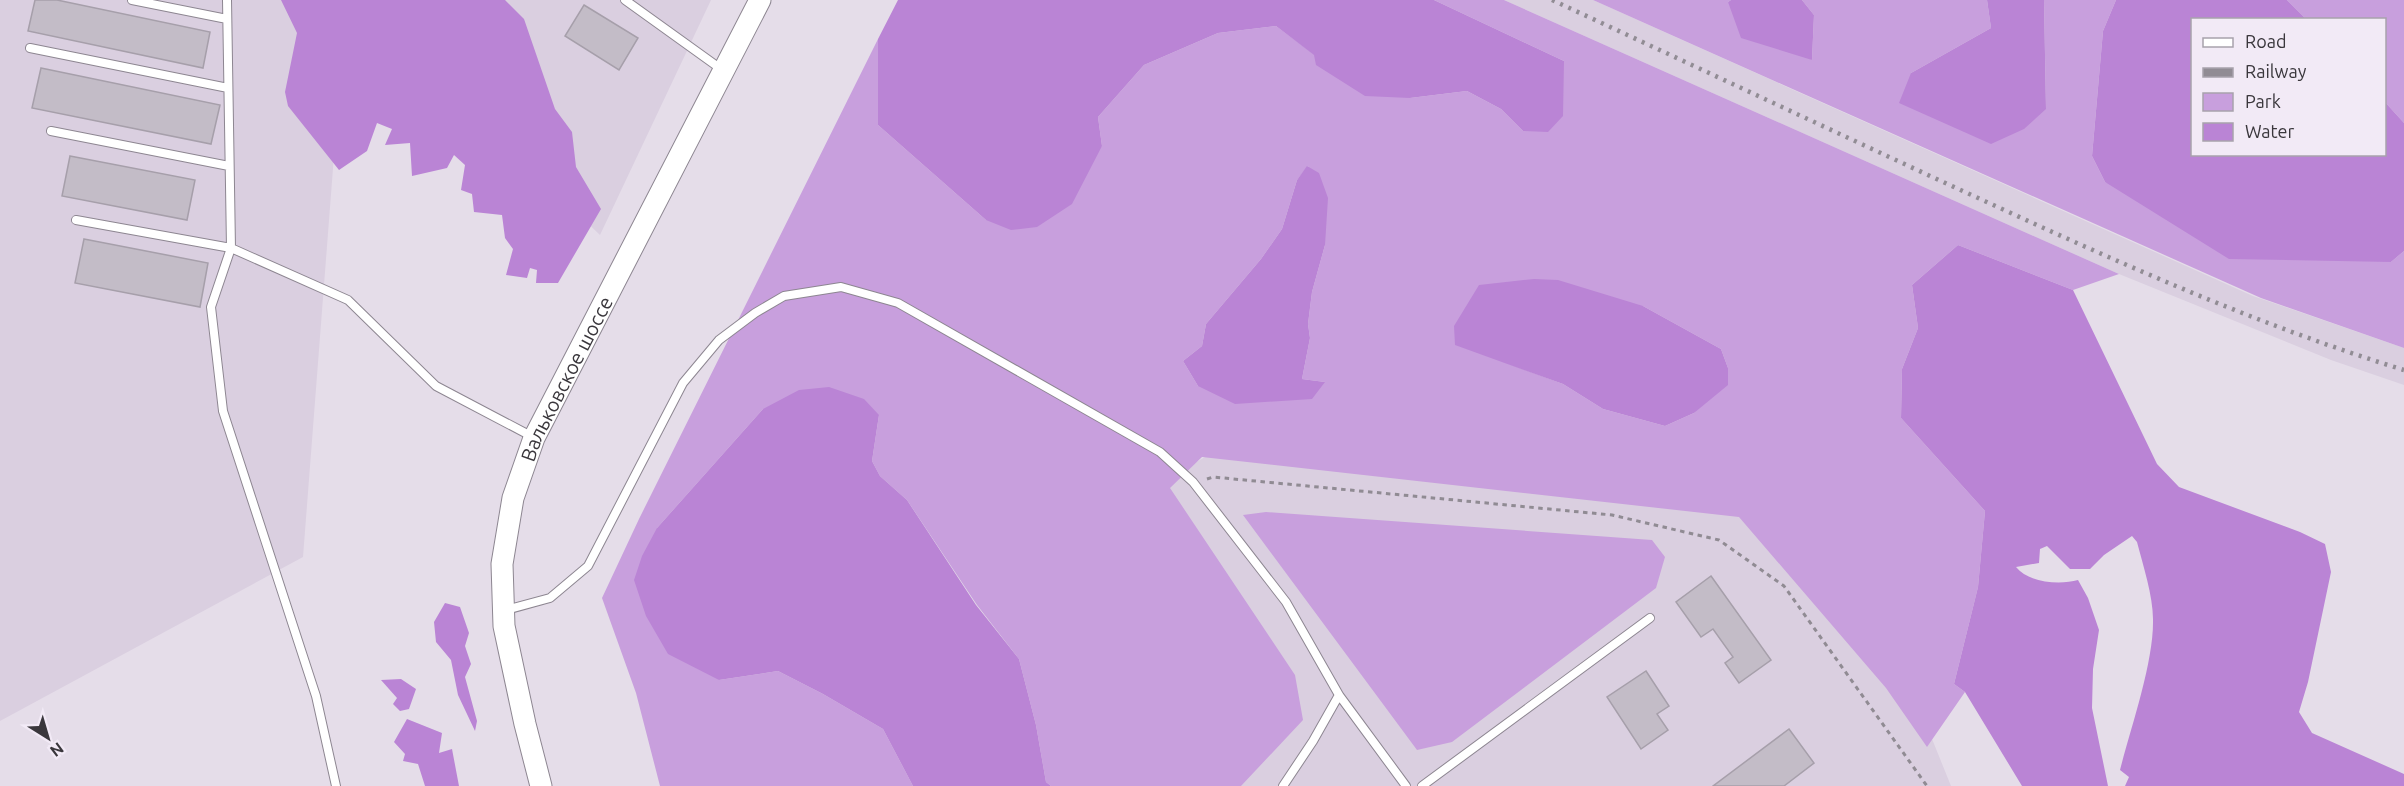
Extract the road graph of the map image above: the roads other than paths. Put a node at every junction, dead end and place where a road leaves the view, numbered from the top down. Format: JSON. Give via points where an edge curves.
{"nodes":[{"id":1,"x":132,"y":0,"type":"edge"},
{"id":2,"x":226,"y":0,"type":"edge"},
{"id":3,"x":625,"y":0,"type":"edge"},
{"id":4,"x":760,"y":0,"type":"edge"},
{"id":5,"x":227,"y":19,"type":"junction"},
{"id":6,"x":30,"y":48,"type":"dead end"},
{"id":7,"x":724,"y":71,"type":"junction"},
{"id":8,"x":228,"y":88,"type":"junction"},
{"id":9,"x":51,"y":131,"type":"dead end"},
{"id":10,"x":229,"y":166,"type":"junction"},
{"id":11,"x":76,"y":220,"type":"dead end"},
{"id":12,"x":231,"y":248,"type":"junction"},
{"id":13,"x":534,"y":438,"type":"junction"},
{"id":14,"x":503,"y":610,"type":"junction"},
{"id":15,"x":1650,"y":618,"type":"dead end"},
{"id":16,"x":1338,"y":695,"type":"junction"},
{"id":17,"x":336,"y":786,"type":"edge"},
{"id":18,"x":541,"y":786,"type":"edge"},
{"id":19,"x":1283,"y":786,"type":"edge"},
{"id":20,"x":1406,"y":786,"type":"edge"},
{"id":21,"x":1422,"y":786,"type":"edge"}],
"edges":[{"from":1,"to":5,"type":"lane"},
{"from":2,"to":5,"type":"lane"},
{"from":3,"to":7,"type":"lane"},
{"from":4,"to":7,"type":"main road","name":"Вальковское шоссе"},
{"from":5,"to":8,"type":"lane"},
{"from":6,"to":8,"type":"lane"},
{"from":7,"to":13,"type":"main road","name":"Вальковское шоссе"},
{"from":8,"to":10,"type":"lane"},
{"from":9,"to":10,"type":"lane"},
{"from":10,"to":12,"type":"lane"},
{"from":11,"to":12,"type":"lane"},
{"from":12,"to":13,"type":"lane","via":[[348,300],[436,386]]},
{"from":12,"to":17,"type":"lane","via":[[211,308],[223,411],[316,696]]},
{"from":13,"to":14,"type":"main road","name":"Вальковское шоссе","via":[[513,498],[505,542]]},
{"from":14,"to":16,"type":"lane","via":[[550,598],[588,566],[683,382],[719,340],[784,296],[841,287],[898,303],[1160,452],[1193,482],[1286,602]]},
{"from":14,"to":18,"type":"main road","name":"Вальковское шоссе"},
{"from":15,"to":21,"type":"lane"},
{"from":16,"to":19,"type":"lane"},
{"from":16,"to":20,"type":"lane"}]}
